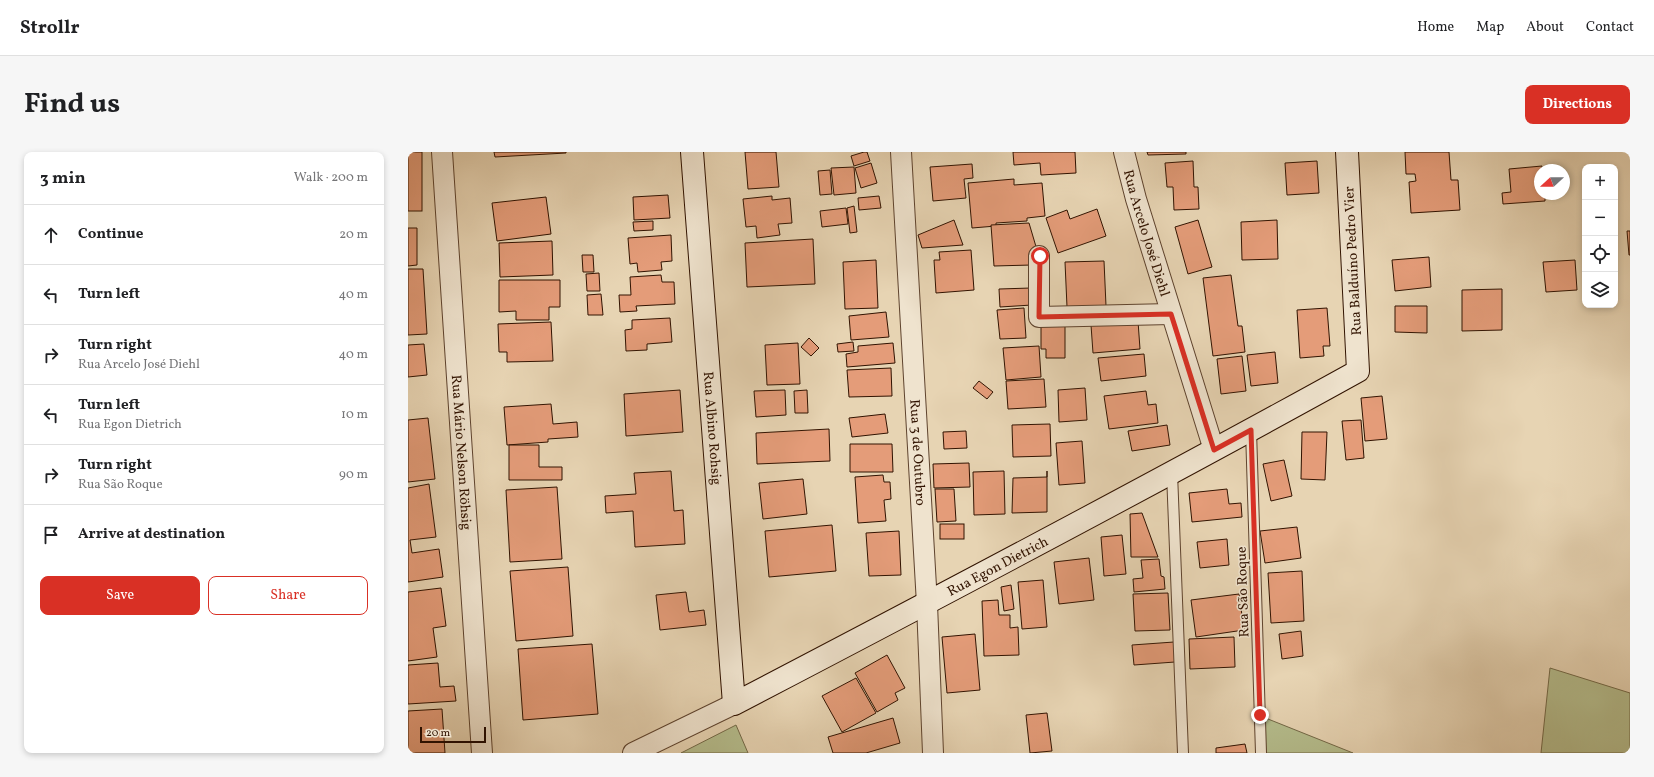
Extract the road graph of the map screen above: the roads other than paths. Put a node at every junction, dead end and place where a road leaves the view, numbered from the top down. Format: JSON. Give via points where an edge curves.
{"nodes":[{"id":1,"x":442,"y":152,"type":"edge"},
{"id":2,"x":692,"y":152,"type":"edge"},
{"id":3,"x":901,"y":152,"type":"edge"},
{"id":4,"x":1124,"y":152,"type":"edge"},
{"id":5,"x":1347,"y":152,"type":"edge"},
{"id":6,"x":1040,"y":256,"type":"dead end"},
{"id":7,"x":1171,"y":314,"type":"junction"},
{"id":8,"x":1358,"y":371,"type":"joint"},
{"id":9,"x":1251,"y":430,"type":"junction"},
{"id":10,"x":1214,"y":450,"type":"junction"},
{"id":11,"x":1172,"y":473,"type":"junction"},
{"id":12,"x":927,"y":604,"type":"junction"},
{"id":13,"x":734,"y":704,"type":"junction"},
{"id":14,"x":482,"y":753,"type":"edge"},
{"id":15,"x":633,"y":753,"type":"edge"},
{"id":16,"x":933,"y":753,"type":"edge"},
{"id":17,"x":1183,"y":753,"type":"edge"},
{"id":18,"x":1261,"y":753,"type":"edge"}],
"edges":[{"from":1,"to":14,"type":"street","name":"Rua Mário Nelson Röhsig"},
{"from":2,"to":13,"type":"street","name":"Rua Albino Rohsig"},
{"from":3,"to":12,"type":"street","name":"Rua 3 de Outubro"},
{"from":4,"to":7,"type":"street","name":"Rua Arcelo José Diehl"},
{"from":5,"to":8,"type":"street","name":"Rua Balduíno Pedro Vier"},
{"from":6,"to":7,"type":"street","via":[[1039,317]]},
{"from":7,"to":10,"type":"street","name":"Rua Arcelo José Diehl"},
{"from":8,"to":9,"type":"street","name":"Rua Egon Dietrich"},
{"from":9,"to":10,"type":"street","name":"Rua Egon Dietrich"},
{"from":9,"to":18,"type":"lane","name":"Rua São Roque"},
{"from":10,"to":11,"type":"street","name":"Rua Egon Dietrich"},
{"from":11,"to":12,"type":"street","name":"Rua Egon Dietrich"},
{"from":11,"to":17,"type":"lane"},
{"from":12,"to":13,"type":"street","name":"Rua Egon Dietrich"},
{"from":12,"to":16,"type":"street","name":"Rua 3 de Outubro"},
{"from":13,"to":15,"type":"street","name":"Rua Egon Dietrich"}]}
